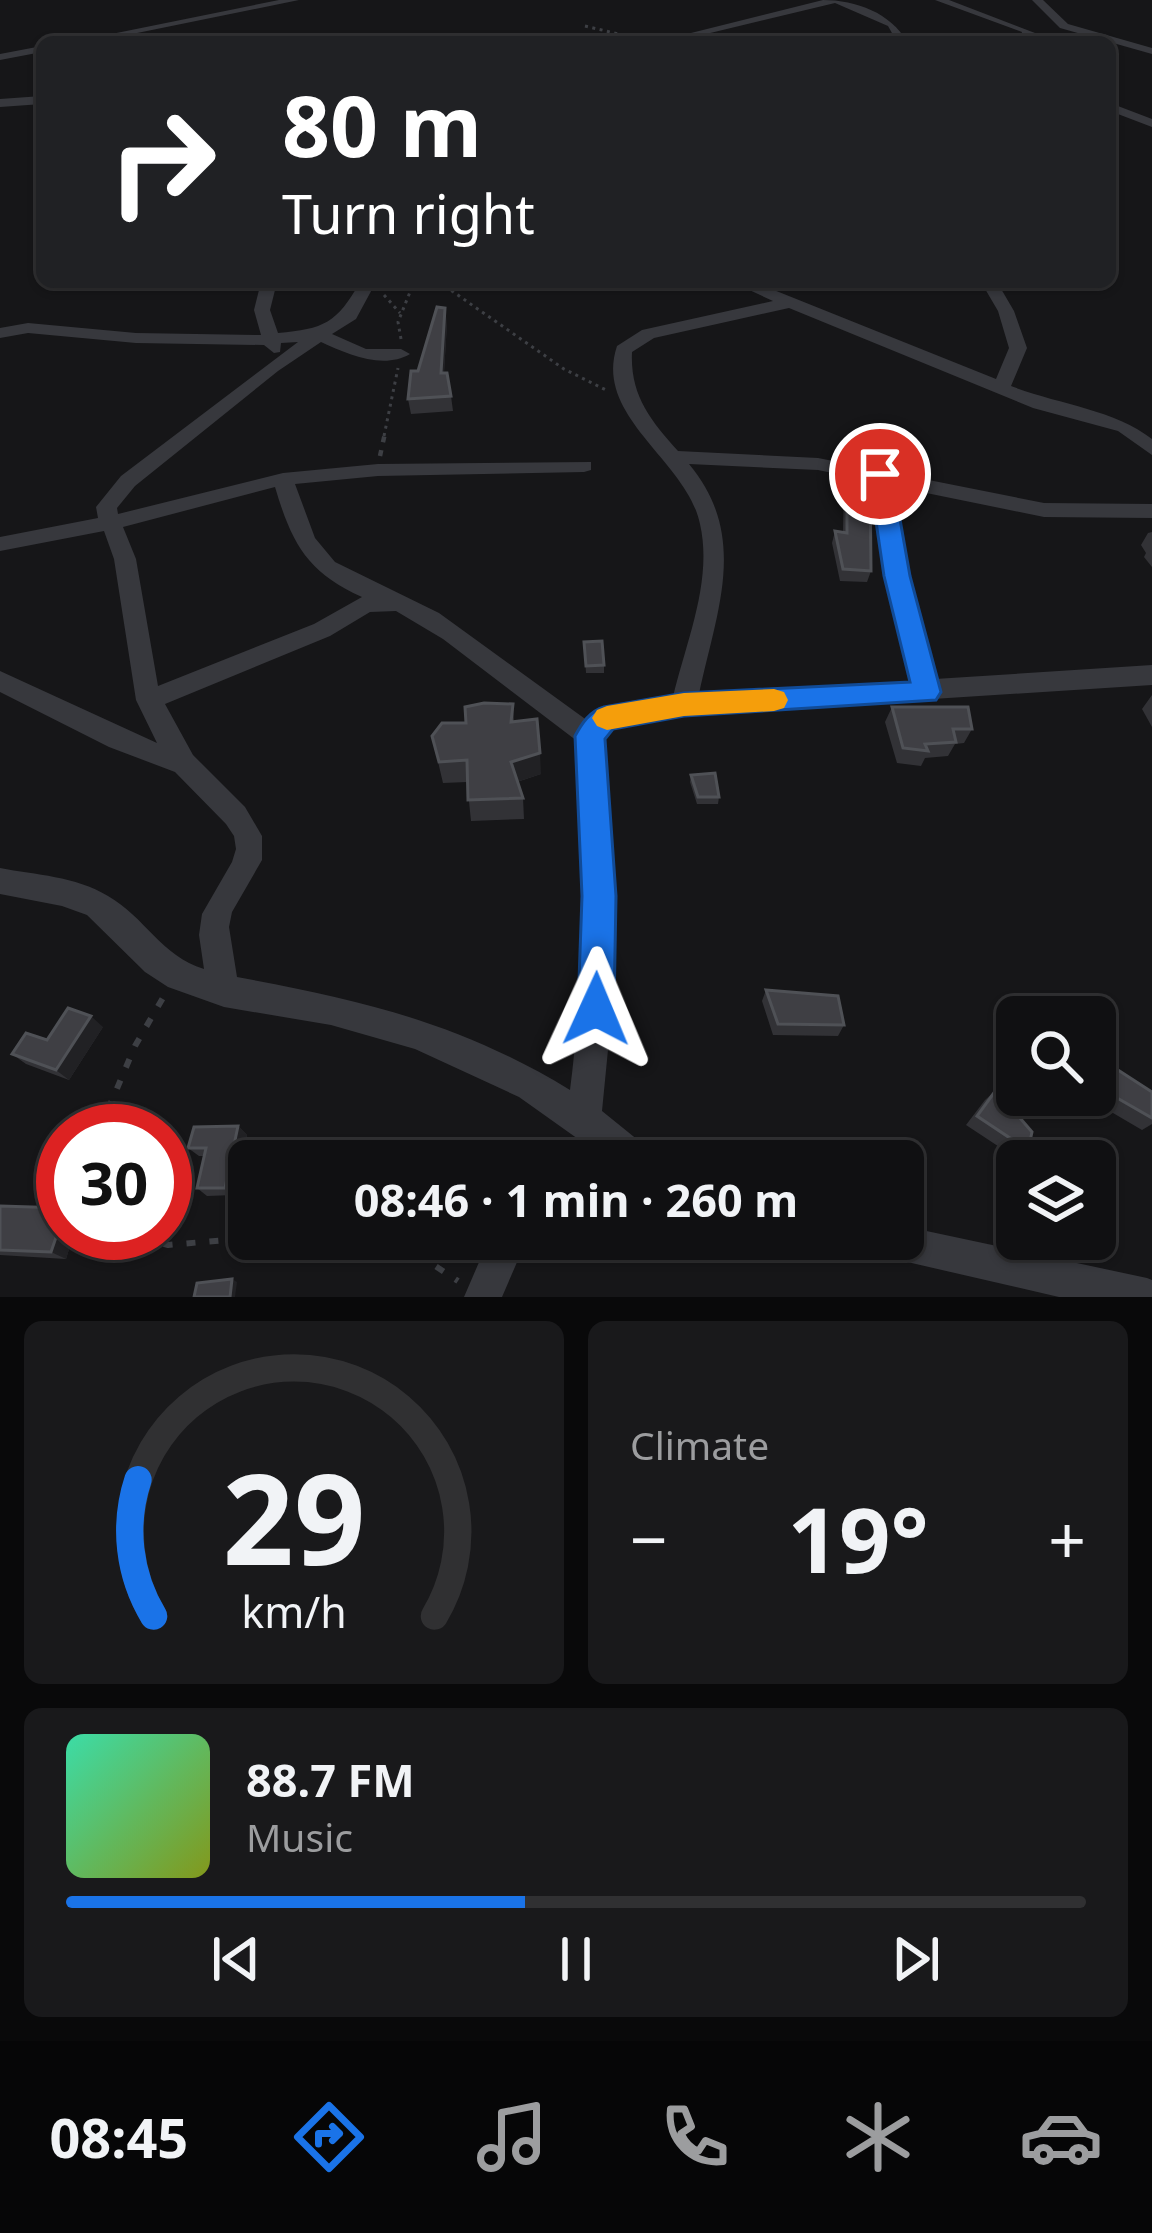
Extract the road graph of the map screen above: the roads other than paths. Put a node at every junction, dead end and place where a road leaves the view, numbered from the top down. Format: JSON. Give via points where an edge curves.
{"nodes":[{"id":1,"x":294,"y":0,"type":"edge"},
{"id":2,"x":836,"y":0,"type":"edge"},
{"id":3,"x":940,"y":0,"type":"edge"},
{"id":4,"x":1037,"y":0,"type":"edge"},
{"id":5,"x":235,"y":4,"type":"edge"},
{"id":6,"x":102,"y":36,"type":"edge"},
{"id":7,"x":685,"y":36,"type":"edge"},
{"id":8,"x":899,"y":36,"type":"edge"},
{"id":9,"x":1028,"y":36,"type":"edge"},
{"id":10,"x":1091,"y":36,"type":"edge"},
{"id":11,"x":1116,"y":45,"type":"edge"},
{"id":12,"x":1152,"y":51,"type":"edge"},
{"id":13,"x":36,"y":53,"type":"edge"},
{"id":14,"x":0,"y":57,"type":"edge"},
{"id":15,"x":36,"y":100,"type":"edge"},
{"id":16,"x":0,"y":103,"type":"edge"},
{"id":17,"x":1116,"y":109,"type":"edge"},
{"id":18,"x":1152,"y":123,"type":"edge"},
{"id":19,"x":268,"y":288,"type":"edge"},
{"id":20,"x":370,"y":288,"type":"edge"},
{"id":21,"x":756,"y":288,"type":"edge"},
{"id":22,"x":993,"y":288,"type":"edge"},
{"id":23,"x":793,"y":302,"type":"junction"},
{"id":24,"x":0,"y":333,"type":"edge"},
{"id":25,"x":319,"y":334,"type":"junction"},
{"id":26,"x":271,"y":338,"type":"junction"},
{"id":27,"x":401,"y":354,"type":"road end"},
{"id":28,"x":272,"y":367,"type":"junction"},
{"id":29,"x":1001,"y":388,"type":"junction"},
{"id":30,"x":1152,"y":449,"type":"edge"},
{"id":31,"x":674,"y":457,"type":"junction"},
{"id":32,"x":584,"y":466,"type":"dead end"},
{"id":33,"x":880,"y":474,"type":"junction"},
{"id":34,"x":283,"y":479,"type":"junction"},
{"id":35,"x":1152,"y":512,"type":"edge"},
{"id":36,"x":110,"y":523,"type":"junction"},
{"id":37,"x":0,"y":544,"type":"edge"},
{"id":38,"x":404,"y":603,"type":"junction"},
{"id":39,"x":1152,"y":675,"type":"edge"},
{"id":40,"x":0,"y":681,"type":"edge"},
{"id":41,"x":926,"y":692,"type":"junction"},
{"id":42,"x":149,"y":700,"type":"junction"},
{"id":43,"x":684,"y":705,"type":"junction"},
{"id":44,"x":590,"y":736,"type":"junction"},
{"id":45,"x":184,"y":764,"type":"junction"},
{"id":46,"x":0,"y":881,"type":"edge"},
{"id":47,"x":224,"y":991,"type":"junction"},
{"id":48,"x":584,"y":1115,"type":"junction"},
{"id":49,"x":613,"y":1140,"type":"edge"},
{"id":50,"x":924,"y":1249,"type":"edge"},
{"id":51,"x":495,"y":1260,"type":"edge"},
{"id":52,"x":475,"y":1292,"type":"edge"},
{"id":53,"x":1147,"y":1297,"type":"edge"}],
"edges":[{"from":1,"to":5,"type":"street"},
{"from":2,"to":7,"type":"street"},
{"from":2,"to":8,"type":"street","via":[[892,24]]},
{"from":3,"to":9,"type":"street"},
{"from":4,"to":10,"type":"street","via":[[1064,26]]},
{"from":5,"to":6,"type":"street"},
{"from":11,"to":12,"type":"street"},
{"from":13,"to":14,"type":"street"},
{"from":15,"to":16,"type":"street"},
{"from":17,"to":18,"type":"street"},
{"from":19,"to":26,"type":"street","via":[[262,310]]},
{"from":20,"to":25,"type":"street","via":[[350,315]]},
{"from":21,"to":23,"type":"street"},
{"from":22,"to":29,"type":"street","via":[[1018,348]]},
{"from":23,"to":29,"type":"street"},
{"from":23,"to":31,"type":"street","via":[[631,341],[619,370],[628,400]]},
{"from":24,"to":26,"type":"street"},
{"from":25,"to":26,"type":"street"},
{"from":25,"to":27,"type":"street","via":[[363,354]]},
{"from":25,"to":28,"type":"street"},
{"from":26,"to":28,"type":"street"},
{"from":28,"to":36,"type":"street","via":[[113,494]]},
{"from":29,"to":30,"type":"street","via":[[1125,427]]},
{"from":31,"to":33,"type":"street"},
{"from":31,"to":43,"type":"street","via":[[711,522],[709,599]]},
{"from":32,"to":34,"type":"street"},
{"from":33,"to":35,"type":"street","via":[[1044,510]]},
{"from":33,"to":41,"type":"street"},
{"from":34,"to":36,"type":"street"},
{"from":34,"to":38,"type":"street","via":[[317,558]]},
{"from":36,"to":37,"type":"street"},
{"from":36,"to":42,"type":"street","via":[[125,554],[134,648]]},
{"from":38,"to":42,"type":"street","via":[[365,604],[322,630]]},
{"from":38,"to":44,"type":"street"},
{"from":39,"to":41,"type":"street"},
{"from":40,"to":45,"type":"street"},
{"from":41,"to":43,"type":"street"},
{"from":42,"to":45,"type":"street"},
{"from":43,"to":44,"type":"street","via":[[604,718]]},
{"from":44,"to":48,"type":"street","via":[[599,896]]},
{"from":45,"to":47,"type":"street","via":[[247,829],[251,848],[214,928]]},
{"from":46,"to":47,"type":"street","via":[[99,906],[176,975]]},
{"from":47,"to":48,"type":"street","via":[[436,1038]]},
{"from":48,"to":49,"type":"street"},
{"from":50,"to":53,"type":"street"},
{"from":51,"to":52,"type":"street"}]}
